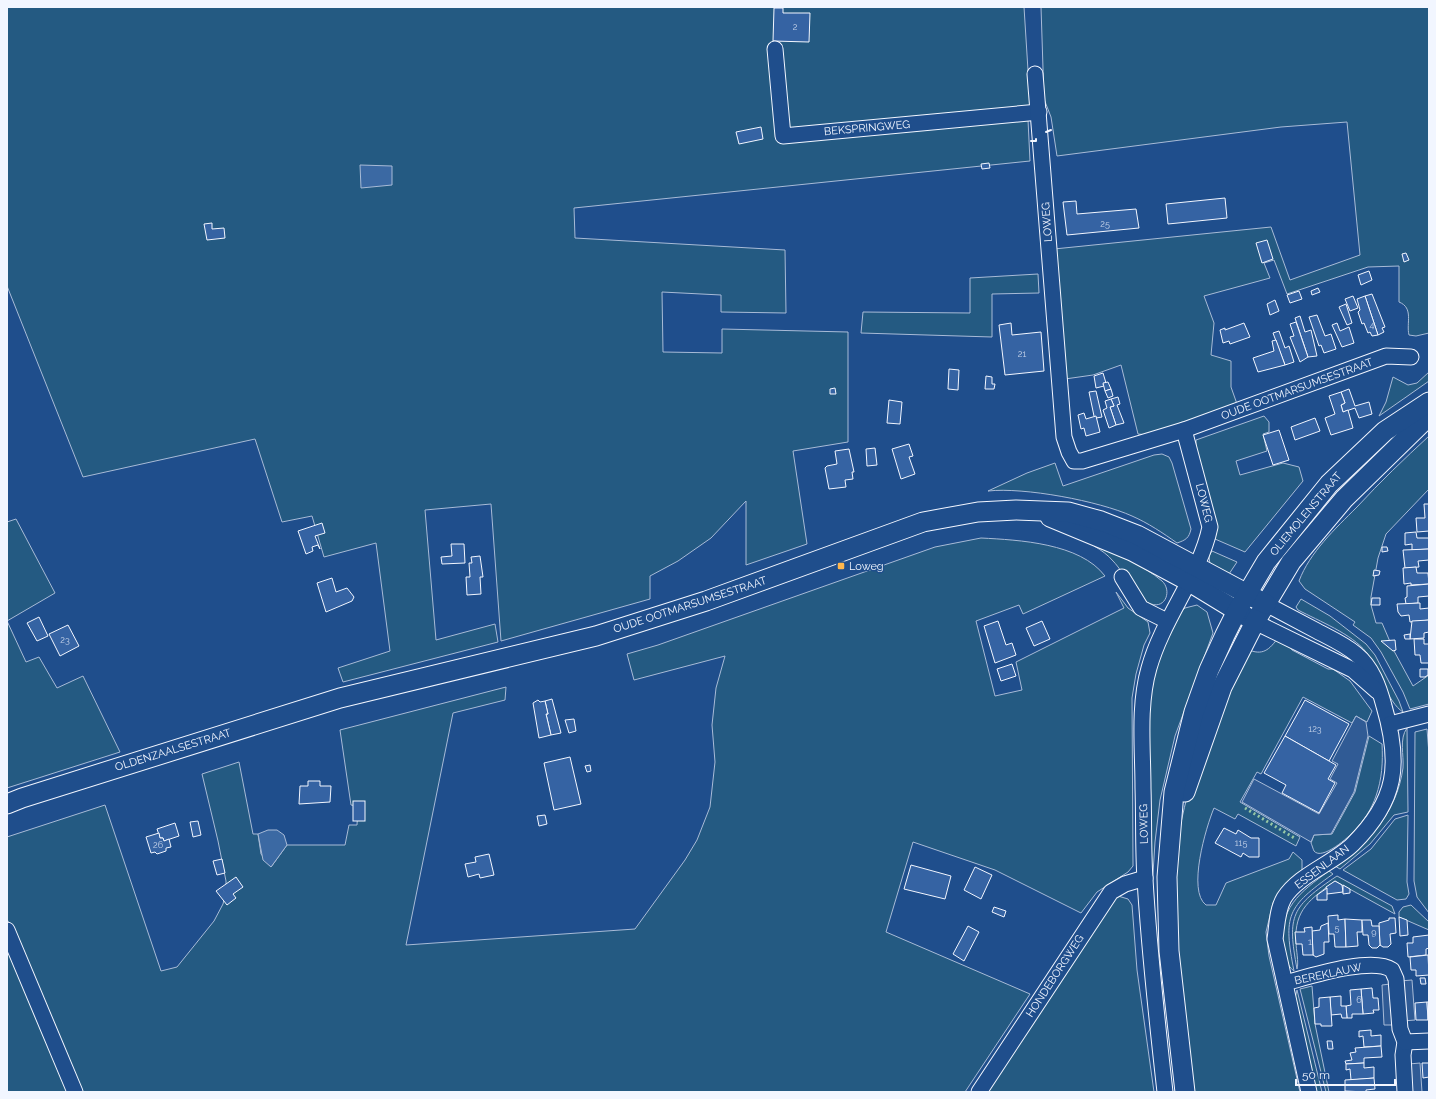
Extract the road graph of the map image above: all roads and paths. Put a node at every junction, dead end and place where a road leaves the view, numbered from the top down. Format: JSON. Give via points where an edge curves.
{"nodes":[{"id":1,"x":775,"y":49,"type":"dead end"},
{"id":2,"x":1035,"y":74,"type":"dead end"},
{"id":3,"x":1039,"y":112,"type":"junction"},
{"id":4,"x":1411,"y":357,"type":"dead end"},
{"id":5,"x":1429,"y":402,"type":"edge"},
{"id":6,"x":1429,"y":416,"type":"edge"},
{"id":7,"x":1184,"y":430,"type":"junction"},
{"id":8,"x":1193,"y":573,"type":"junction"},
{"id":9,"x":1122,"y":577,"type":"dead end"},
{"id":10,"x":1248,"y":593,"type":"junction"},
{"id":11,"x":1266,"y":604,"type":"junction"},
{"id":12,"x":1237,"y":611,"type":"junction"},
{"id":13,"x":1167,"y":621,"type":"junction"},
{"id":14,"x":1255,"y":622,"type":"junction"},
{"id":15,"x":1382,"y":696,"type":"junction"},
{"id":16,"x":340,"y":698,"type":"joint"},
{"id":17,"x":1429,"y":714,"type":"edge"},
{"id":18,"x":1390,"y":724,"type":"junction"},
{"id":19,"x":7,"y":804,"type":"edge"},
{"id":20,"x":1173,"y":819,"type":"junction"},
{"id":21,"x":1145,"y":878,"type":"junction"},
{"id":22,"x":7,"y":930,"type":"edge"},
{"id":23,"x":1285,"y":983,"type":"junction"},
{"id":24,"x":1429,"y":1041,"type":"edge"},
{"id":25,"x":1405,"y":1042,"type":"junction"},
{"id":26,"x":75,"y":1092,"type":"edge"},
{"id":27,"x":979,"y":1092,"type":"edge"},
{"id":28,"x":1165,"y":1092,"type":"edge"},
{"id":29,"x":1185,"y":1092,"type":"edge"},
{"id":30,"x":1309,"y":1092,"type":"edge"},
{"id":31,"x":1405,"y":1092,"type":"edge"}],
"edges":[{"from":1,"to":3,"type":"street","name":"BEKSPRINGWEG","via":[[783,136]]},
{"from":2,"to":3,"type":"street","name":"LOWEG"},
{"from":3,"to":7,"type":"street","name":"LOWEG","via":[[1064,437],[1068,452],[1074,461],[1082,461]]},
{"from":4,"to":7,"type":"street","name":"OUDE OOTMARSUMSESTRAAT","via":[[1386,356]]},
{"from":5,"to":10,"type":"main road","name":"OLIEMOLENSTRAAT","via":[[1385,431],[1329,484],[1266,562]]},
{"from":6,"to":11,"type":"main road","name":"OLIEMOLENSTRAAT","via":[[1344,498],[1317,528],[1291,562]]},
{"from":7,"to":8,"type":"street","name":"LOWEG","via":[[1210,527],[1208,541]]},
{"from":8,"to":10,"type":"main road","name":"OUDE OOTMARSUMSESTRAAT"},
{"from":8,"to":12,"type":"main road","name":"OUDE OOTMARSUMSESTRAAT"},
{"from":8,"to":13,"type":"street","name":"LOWEG"},
{"from":8,"to":16,"type":"main road","name":"OUDE OOTMARSUMSESTRAAT","via":[[1038,512],[978,512],[923,522],[713,599],[596,636]]},
{"from":9,"to":13,"type":"street","via":[[1141,608]]},
{"from":10,"to":11,"type":"main road","name":"OUDE OOTMARSUMSESTRAAT"},
{"from":10,"to":12,"type":"main road","name":"OLIEMOLENSTRAAT"},
{"from":11,"to":14,"type":"main road","name":"OLIEMOLENSTRAAT"},
{"from":11,"to":15,"type":"street","name":"ESSENLAAN","via":[[1343,644],[1356,654],[1374,675]]},
{"from":12,"to":14,"type":"main road","name":"OUDE OOTMARSUMSESTRAAT"},
{"from":12,"to":20,"type":"main road","name":"OLIEMOLENSTRAAT","via":[[1209,670],[1194,712],[1174,792]]},
{"from":13,"to":21,"type":"street","name":"LOWEG","via":[[1148,669],[1143,700]]},
{"from":14,"to":15,"type":"street","name":"ESSENLAAN","via":[[1353,670]]},
{"from":14,"to":20,"type":"main road","name":"OLIEMOLENSTRAAT","via":[[1222,687]]},
{"from":15,"to":18,"type":"street","name":"ESSENLAAN"},
{"from":16,"to":19,"type":"main road","name":"OLDENZAALSESTRAAT"},
{"from":17,"to":18,"type":"street"},
{"from":18,"to":23,"type":"street","name":"ESSENLAAN","via":[[1394,743],[1394,773],[1385,802],[1371,824],[1351,845],[1298,884],[1284,898],[1278,916],[1275,939]]},
{"from":20,"to":29,"type":"main road","name":"OLIEMOLENSTRAAT","via":[[1167,878],[1168,921]]},
{"from":21,"to":27,"type":"street","name":"HONDEBORGWEG","via":[[1125,884],[1111,892]]},
{"from":21,"to":28,"type":"street","name":"LOWEG"},
{"from":22,"to":26,"type":"street"},
{"from":23,"to":25,"type":"street","name":"BEREKLAUW","via":[[1341,969],[1361,966],[1388,967],[1396,976],[1400,1029]]},
{"from":23,"to":30,"type":"street","name":"ESSENLAAN"},
{"from":24,"to":25,"type":"street"},
{"from":25,"to":31,"type":"street","name":"BEREKLAUW"}]}
